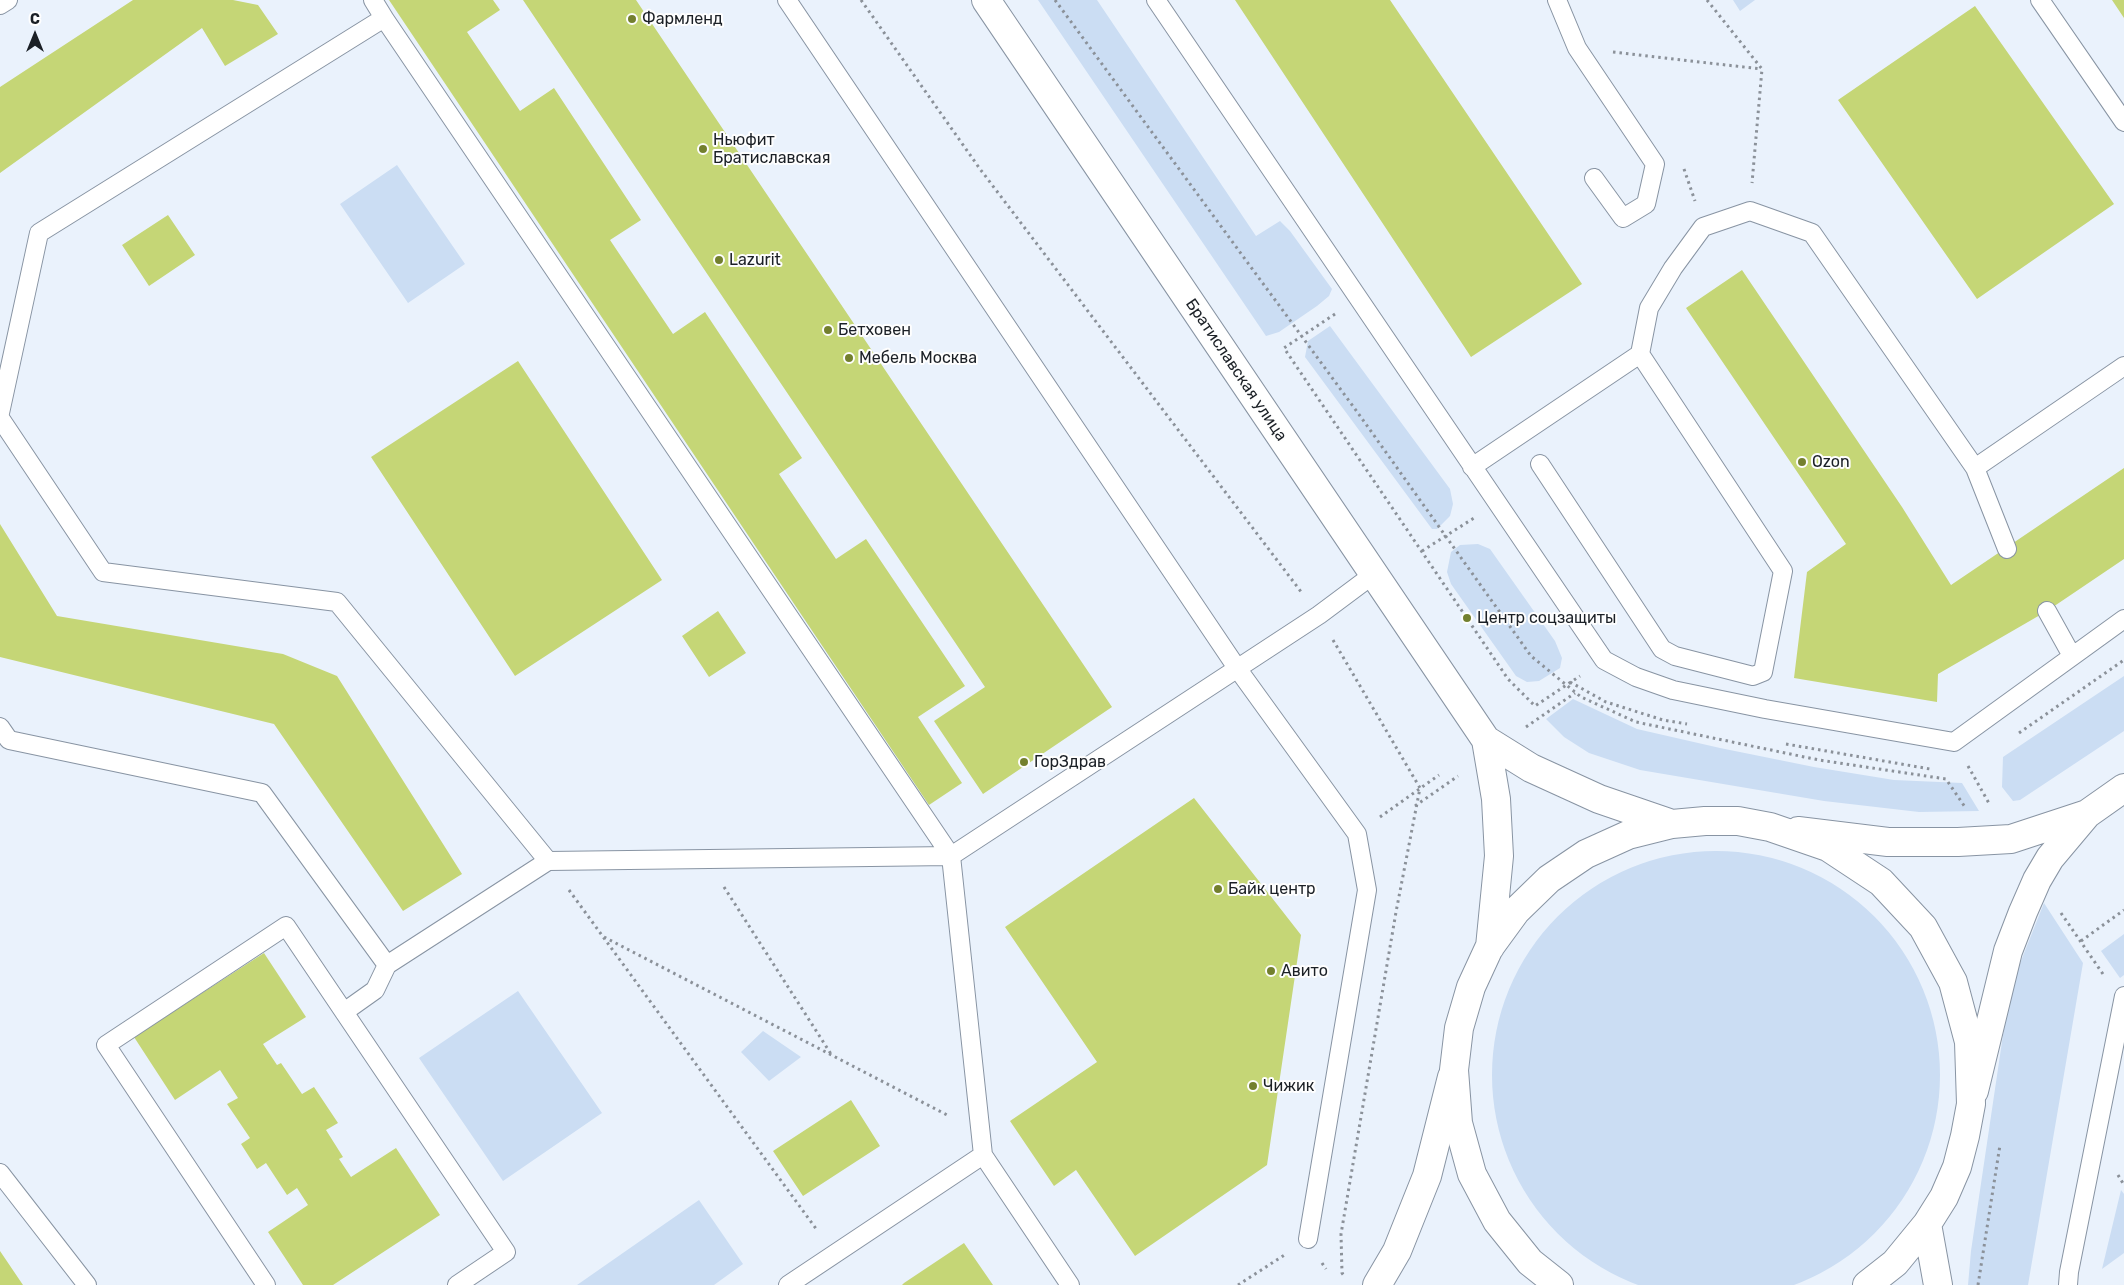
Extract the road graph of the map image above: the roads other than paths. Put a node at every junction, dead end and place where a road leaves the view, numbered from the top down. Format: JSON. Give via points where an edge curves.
{"nodes":[{"id":1,"x":8,"y":0,"type":"edge"},
{"id":2,"x":373,"y":0,"type":"edge"},
{"id":3,"x":788,"y":0,"type":"edge"},
{"id":4,"x":986,"y":0,"type":"edge"},
{"id":5,"x":1156,"y":0,"type":"edge"},
{"id":6,"x":1557,"y":0,"type":"edge"},
{"id":7,"x":2040,"y":0,"type":"edge"},
{"id":8,"x":0,"y":5,"type":"edge"},
{"id":9,"x":384,"y":18,"type":"junction"},
{"id":10,"x":2124,"y":122,"type":"edge"},
{"id":11,"x":1594,"y":178,"type":"dead end"},
{"id":12,"x":1640,"y":354,"type":"junction"},
{"id":13,"x":2124,"y":366,"type":"edge"},
{"id":14,"x":0,"y":413,"type":"edge"},
{"id":15,"x":0,"y":418,"type":"edge"},
{"id":16,"x":1540,"y":464,"type":"dead end"},
{"id":17,"x":1472,"y":467,"type":"junction"},
{"id":18,"x":1975,"y":468,"type":"junction"},
{"id":19,"x":2007,"y":549,"type":"dead end"},
{"id":20,"x":1374,"y":574,"type":"junction"},
{"id":21,"x":2047,"y":611,"type":"dead end"},
{"id":22,"x":2124,"y":619,"type":"edge"},
{"id":23,"x":2072,"y":656,"type":"junction"},
{"id":24,"x":1237,"y":668,"type":"junction"},
{"id":25,"x":0,"y":726,"type":"edge"},
{"id":26,"x":1486,"y":740,"type":"junction"},
{"id":27,"x":2124,"y":788,"type":"edge"},
{"id":28,"x":2086,"y":814,"type":"junction"},
{"id":29,"x":1672,"y":824,"type":"junction"},
{"id":30,"x":1770,"y":827,"type":"junction"},
{"id":31,"x":951,"y":856,"type":"junction"},
{"id":32,"x":548,"y":861,"type":"junction"},
{"id":33,"x":1490,"y":948,"type":"junction"},
{"id":34,"x":386,"y":965,"type":"junction"},
{"id":35,"x":2123,"y":997,"type":"edge"},
{"id":36,"x":344,"y":1012,"type":"junction"},
{"id":37,"x":1454,"y":1070,"type":"junction"},
{"id":38,"x":1971,"y":1104,"type":"junction"},
{"id":39,"x":982,"y":1155,"type":"junction"},
{"id":40,"x":0,"y":1173,"type":"edge"},
{"id":41,"x":1927,"y":1224,"type":"junction"},
{"id":42,"x":1308,"y":1239,"type":"road end"},
{"id":43,"x":87,"y":1285,"type":"edge"},
{"id":44,"x":266,"y":1285,"type":"edge"},
{"id":45,"x":457,"y":1285,"type":"edge"},
{"id":46,"x":788,"y":1285,"type":"edge"},
{"id":47,"x":1070,"y":1285,"type":"edge"},
{"id":48,"x":1377,"y":1285,"type":"edge"},
{"id":49,"x":1558,"y":1285,"type":"edge"},
{"id":50,"x":1867,"y":1285,"type":"edge"},
{"id":51,"x":1938,"y":1285,"type":"edge"},
{"id":52,"x":2068,"y":1285,"type":"edge"}],
"edges":[{"from":1,"to":8,"type":"lane"},
{"from":2,"to":9,"type":"lane"},
{"from":3,"to":24,"type":"lane"},
{"from":4,"to":20,"type":"main road","name":"Братиславская улица"},
{"from":5,"to":17,"type":"lane"},
{"from":6,"to":11,"type":"lane","via":[[1577,48],[1655,164],[1646,204],[1622,218]]},
{"from":7,"to":10,"type":"lane"},
{"from":9,"to":14,"type":"lane","via":[[39,234]]},
{"from":9,"to":31,"type":"lane"},
{"from":12,"to":16,"type":"lane","via":[[1783,571],[1763,672],[1753,676],[1662,650]]},
{"from":12,"to":17,"type":"lane"},
{"from":12,"to":18,"type":"lane","via":[[1649,308],[1703,227],[1750,211],[1812,234]]},
{"from":13,"to":18,"type":"lane"},
{"from":15,"to":32,"type":"lane","via":[[104,572],[336,602]]},
{"from":17,"to":23,"type":"lane","via":[[1604,660],[1636,678],[1673,690],[1954,742]]},
{"from":18,"to":19,"type":"lane"},
{"from":20,"to":24,"type":"lane","via":[[1319,615]]},
{"from":20,"to":26,"type":"main road","name":"Братиславская улица"},
{"from":21,"to":23,"type":"lane"},
{"from":22,"to":23,"type":"lane"},
{"from":24,"to":31,"type":"lane"},
{"from":24,"to":42,"type":"lane","via":[[1357,834],[1367,890]]},
{"from":25,"to":34,"type":"lane","via":[[9,740],[262,793]]},
{"from":26,"to":29,"type":"main road","name":"Братиславская улица","via":[[1531,768],[1599,799]]},
{"from":26,"to":33,"type":"main road","name":"Братиславская улица","via":[[1496,799],[1499,856]]},
{"from":27,"to":28,"type":"main road"},
{"from":28,"to":30,"type":"main road","via":[[2011,839],[1958,842],[1888,842]]},
{"from":28,"to":38,"type":"main road","via":[[2050,858],[2023,912],[2008,952]]},
{"from":29,"to":30,"type":"main road","name":"Братиславская улица","via":[[1738,821]]},
{"from":29,"to":33,"type":"main road","name":"Братиславская улица","via":[[1628,835],[1586,854],[1549,879],[1516,911]]},
{"from":30,"to":38,"type":"main road","name":"Братиславская улица","via":[[1828,848],[1881,882],[1923,927],[1953,982],[1958,999],[1969,1042]]},
{"from":31,"to":32,"type":"lane"},
{"from":31,"to":39,"type":"lane"},
{"from":32,"to":34,"type":"lane"},
{"from":33,"to":37,"type":"main road","name":"Братиславская улица","via":[[1471,987],[1459,1028]]},
{"from":34,"to":36,"type":"lane","via":[[374,990]]},
{"from":35,"to":52,"type":"lane"},
{"from":36,"to":44,"type":"lane","via":[[286,926],[106,1046]]},
{"from":36,"to":45,"type":"lane","via":[[506,1252]]},
{"from":37,"to":48,"type":"main road","via":[[1427,1176],[1396,1251]]},
{"from":37,"to":49,"type":"main road","name":"Братиславская улица","via":[[1458,1123],[1472,1174],[1497,1221],[1530,1262]]},
{"from":38,"to":41,"type":"main road","name":"Братиславская улица","via":[[1957,1167]]},
{"from":39,"to":46,"type":"lane"},
{"from":39,"to":47,"type":"lane"},
{"from":40,"to":43,"type":"lane"},
{"from":41,"to":50,"type":"main road","name":"Братиславская улица","via":[[1895,1263]]},
{"from":41,"to":51,"type":"main road"}]}
